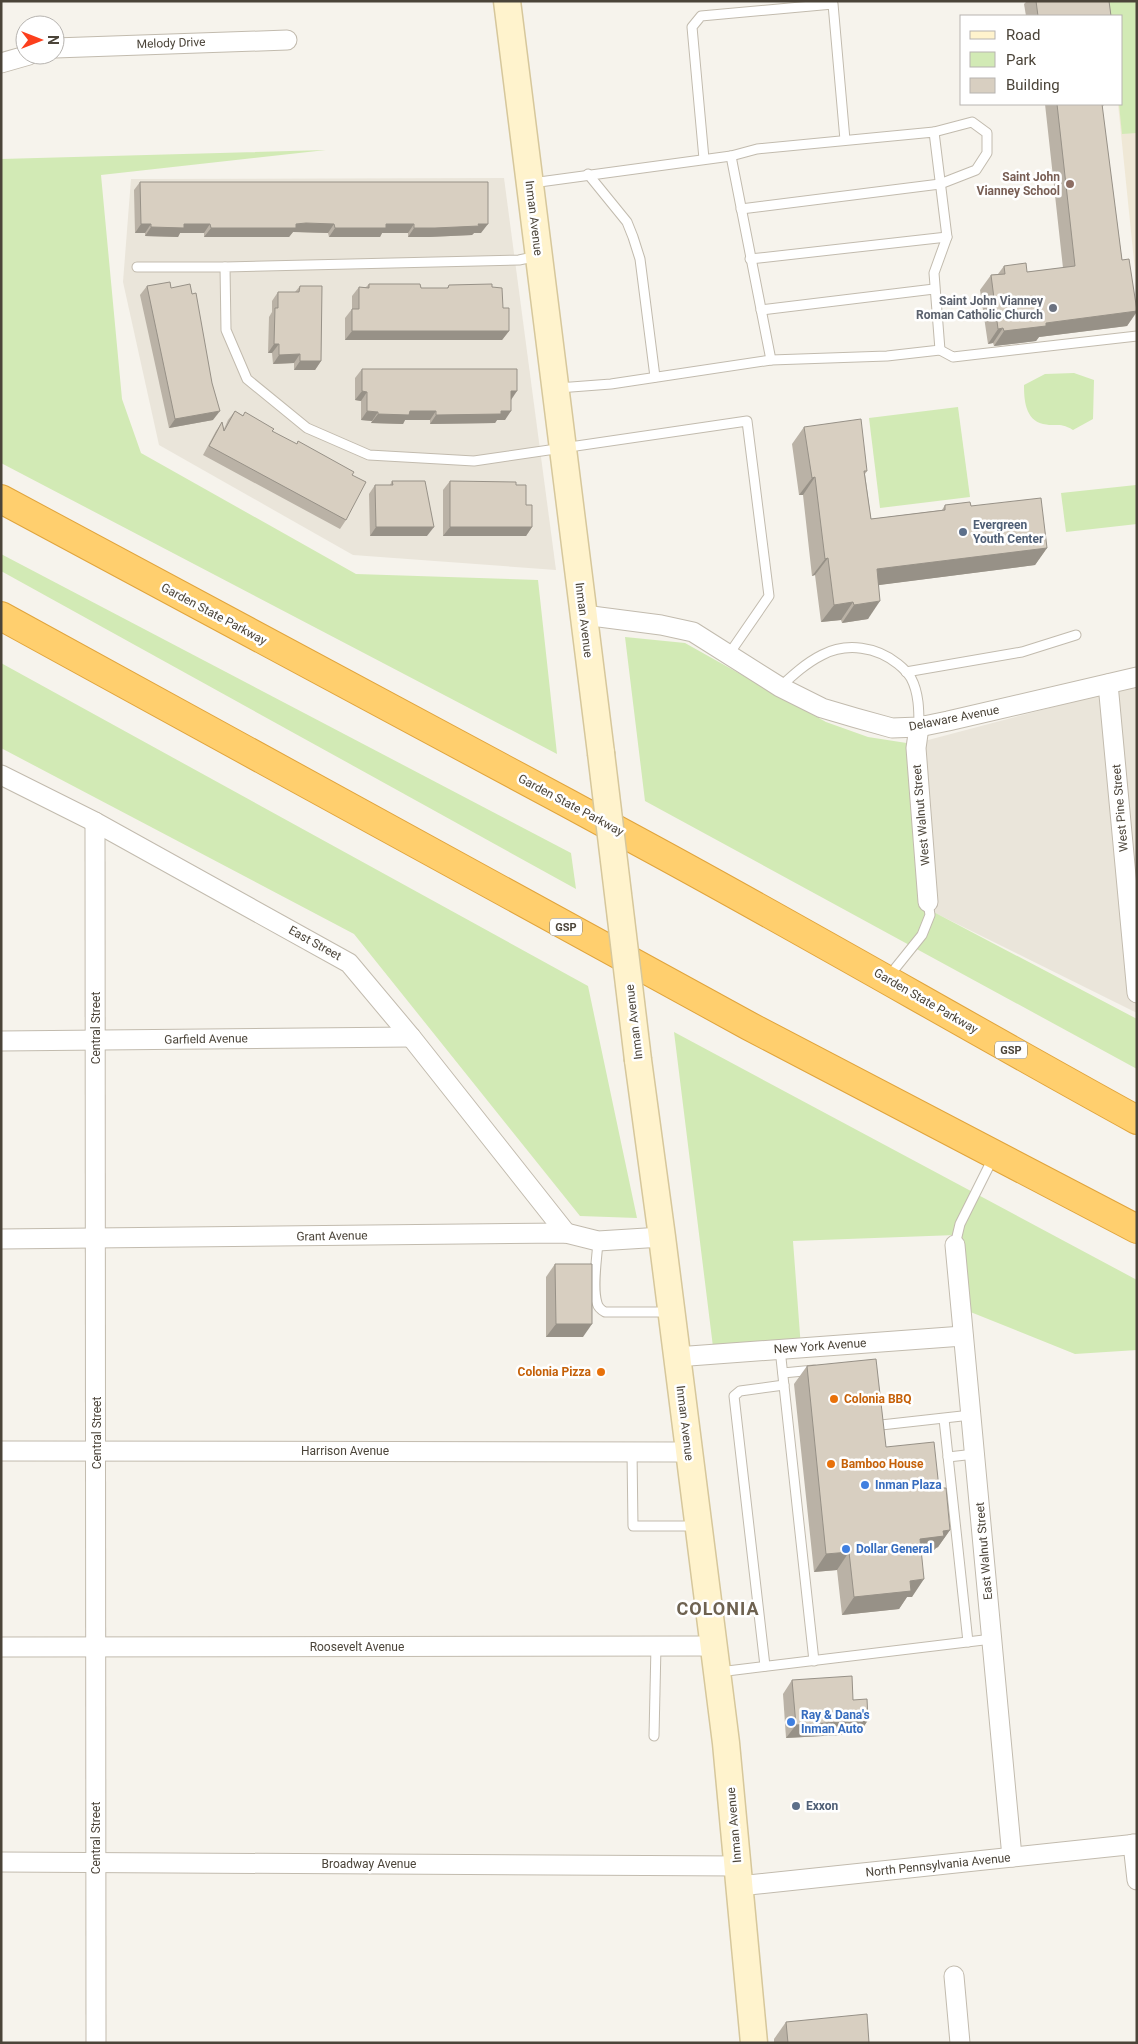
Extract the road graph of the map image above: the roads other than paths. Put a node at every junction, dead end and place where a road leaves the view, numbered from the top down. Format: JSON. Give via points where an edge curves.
{"nodes":[{"id":1,"x":507,"y":1,"type":"edge"},
{"id":2,"x":287,"y":40,"type":"dead end"},
{"id":3,"x":65,"y":48,"type":"edge"},
{"id":4,"x":15,"y":59,"type":"edge"},
{"id":5,"x":1,"y":63,"type":"edge"},
{"id":6,"x":934,"y":132,"type":"junction"},
{"id":7,"x":845,"y":140,"type":"junction"},
{"id":8,"x":730,"y":156,"type":"junction"},
{"id":9,"x":704,"y":159,"type":"junction"},
{"id":10,"x":588,"y":174,"type":"junction"},
{"id":11,"x":530,"y":183,"type":"junction"},
{"id":12,"x":940,"y":184,"type":"junction"},
{"id":13,"x":741,"y":209,"type":"junction"},
{"id":14,"x":947,"y":237,"type":"junction"},
{"id":15,"x":539,"y":255,"type":"junction"},
{"id":16,"x":750,"y":259,"type":"junction"},
{"id":17,"x":137,"y":267,"type":"dead end"},
{"id":18,"x":225,"y":267,"type":"junction"},
{"id":19,"x":934,"y":289,"type":"junction"},
{"id":20,"x":761,"y":310,"type":"junction"},
{"id":21,"x":1137,"y":336,"type":"edge"},
{"id":22,"x":940,"y":350,"type":"junction"},
{"id":23,"x":771,"y":360,"type":"junction"},
{"id":24,"x":655,"y":377,"type":"junction"},
{"id":25,"x":556,"y":388,"type":"junction"},
{"id":26,"x":563,"y":447,"type":"junction"},
{"id":27,"x":1,"y":499,"type":"edge"},
{"id":28,"x":584,"y":615,"type":"junction"},
{"id":29,"x":1,"y":616,"type":"edge"},
{"id":30,"x":1076,"y":635,"type":"dead end"},
{"id":31,"x":729,"y":654,"type":"junction"},
{"id":32,"x":906,"y":672,"type":"junction"},
{"id":33,"x":1137,"y":677,"type":"edge"},
{"id":34,"x":1108,"y":684,"type":"junction"},
{"id":35,"x":780,"y":687,"type":"junction"},
{"id":36,"x":919,"y":727,"type":"junction"},
{"id":37,"x":1,"y":775,"type":"edge"},
{"id":38,"x":95,"y":822,"type":"junction"},
{"id":39,"x":928,"y":902,"type":"joint"},
{"id":40,"x":887,"y":978,"type":"junction"},
{"id":41,"x":1137,"y":993,"type":"edge"},
{"id":42,"x":411,"y":1037,"type":"junction"},
{"id":43,"x":96,"y":1040,"type":"junction"},
{"id":44,"x":1,"y":1041,"type":"edge"},
{"id":45,"x":1137,"y":1120,"type":"edge"},
{"id":46,"x":995,"y":1154,"type":"junction"},
{"id":47,"x":1137,"y":1229,"type":"edge"},
{"id":48,"x":566,"y":1233,"type":"junction"},
{"id":49,"x":662,"y":1238,"type":"junction"},
{"id":50,"x":1,"y":1239,"type":"edge"},
{"id":51,"x":96,"y":1239,"type":"junction"},
{"id":52,"x":598,"y":1242,"type":"junction"},
{"id":53,"x":955,"y":1245,"type":"joint"},
{"id":54,"x":671,"y":1312,"type":"junction"},
{"id":55,"x":963,"y":1336,"type":"junction"},
{"id":56,"x":780,"y":1349,"type":"junction"},
{"id":57,"x":676,"y":1356,"type":"junction"},
{"id":58,"x":828,"y":1369,"type":"edge"},
{"id":59,"x":783,"y":1373,"type":"junction"},
{"id":60,"x":784,"y":1385,"type":"junction"},
{"id":61,"x":873,"y":1410,"type":"edge"},
{"id":62,"x":971,"y":1415,"type":"junction"},
{"id":63,"x":944,"y":1418,"type":"junction"},
{"id":64,"x":1,"y":1451,"type":"edge"},
{"id":65,"x":97,"y":1451,"type":"junction"},
{"id":66,"x":632,"y":1452,"type":"junction"},
{"id":67,"x":688,"y":1452,"type":"junction"},
{"id":68,"x":974,"y":1454,"type":"junction"},
{"id":69,"x":948,"y":1457,"type":"junction"},
{"id":70,"x":698,"y":1526,"type":"junction"},
{"id":71,"x":992,"y":1639,"type":"junction"},
{"id":72,"x":968,"y":1642,"type":"junction"},
{"id":73,"x":656,"y":1646,"type":"junction"},
{"id":74,"x":714,"y":1646,"type":"junction"},
{"id":75,"x":1,"y":1647,"type":"edge"},
{"id":76,"x":97,"y":1647,"type":"junction"},
{"id":77,"x":814,"y":1661,"type":"junction"},
{"id":78,"x":766,"y":1666,"type":"junction"},
{"id":79,"x":717,"y":1672,"type":"junction"},
{"id":80,"x":654,"y":1736,"type":"dead end"},
{"id":81,"x":1135,"y":1844,"type":"edge"},
{"id":82,"x":1012,"y":1857,"type":"junction"},
{"id":83,"x":1,"y":1862,"type":"edge"},
{"id":84,"x":96,"y":1863,"type":"junction"},
{"id":85,"x":738,"y":1876,"type":"junction"},
{"id":86,"x":1137,"y":1880,"type":"edge"},
{"id":87,"x":954,"y":1976,"type":"dead end"},
{"id":88,"x":96,"y":2043,"type":"edge"},
{"id":89,"x":754,"y":2043,"type":"edge"},
{"id":90,"x":960,"y":2043,"type":"edge"}],
"edges":[{"from":1,"to":11,"type":"main road","name":"Inman Avenue"},
{"from":2,"to":3,"type":"street","name":"Melody Drive"},
{"from":4,"to":5,"type":"street"},
{"from":6,"to":7,"type":"lane"},
{"from":6,"to":12,"type":"lane"},
{"from":6,"to":12,"type":"lane","via":[[972,122],[986,133],[988,153],[976,170]]},
{"from":7,"to":8,"type":"lane","via":[[757,149]]},
{"from":7,"to":9,"type":"lane","via":[[833,4],[701,16],[692,27]]},
{"from":8,"to":9,"type":"lane"},
{"from":8,"to":13,"type":"lane"},
{"from":9,"to":10,"type":"lane"},
{"from":10,"to":11,"type":"lane"},
{"from":10,"to":24,"type":"lane","via":[[627,222],[640,258]]},
{"from":11,"to":15,"type":"main road","name":"Inman Avenue"},
{"from":12,"to":13,"type":"lane"},
{"from":12,"to":14,"type":"lane"},
{"from":13,"to":16,"type":"lane"},
{"from":14,"to":16,"type":"lane"},
{"from":14,"to":19,"type":"lane","via":[[934,273]]},
{"from":15,"to":18,"type":"lane","via":[[519,260]]},
{"from":15,"to":25,"type":"main road","name":"Inman Avenue"},
{"from":16,"to":20,"type":"lane"},
{"from":17,"to":18,"type":"lane"},
{"from":18,"to":26,"type":"lane","via":[[226,330],[247,379],[306,428],[369,456],[474,461]]},
{"from":19,"to":20,"type":"lane"},
{"from":19,"to":22,"type":"lane"},
{"from":20,"to":23,"type":"lane"},
{"from":21,"to":22,"type":"lane","via":[[953,357]]},
{"from":22,"to":23,"type":"lane","via":[[887,356]]},
{"from":23,"to":24,"type":"lane"},
{"from":24,"to":25,"type":"lane"},
{"from":25,"to":26,"type":"main road","name":"Inman Avenue"},
{"from":26,"to":28,"type":"main road","name":"Inman Avenue"},
{"from":26,"to":31,"type":"lane","via":[[747,422],[769,596]]},
{"from":27,"to":40,"type":"highway","name":"Garden State Parkway","number":"GSP"},
{"from":28,"to":31,"type":"street","name":"Delaware Avenue","via":[[693,632]]},
{"from":28,"to":49,"type":"main road","name":"Inman Avenue","bridge":true},
{"from":29,"to":46,"type":"highway","number":"GSP","via":[[604,948]]},
{"from":30,"to":32,"type":"lane","via":[[1022,652]]},
{"from":31,"to":35,"type":"street","name":"Delaware Avenue"},
{"from":32,"to":35,"type":"lane","via":[[891,659],[871,649],[845,648],[823,654]]},
{"from":32,"to":36,"type":"lane","via":[[911,678],[919,708]]},
{"from":33,"to":34,"type":"street","name":"Delaware Avenue"},
{"from":34,"to":36,"type":"street","name":"Delaware Avenue"},
{"from":34,"to":41,"type":"street","name":"West Pine Street"},
{"from":35,"to":36,"type":"street","name":"Delaware Avenue","via":[[822,708],[856,718],[892,728]]},
{"from":36,"to":39,"type":"street","name":"West Walnut Street","via":[[916,748]]},
{"from":37,"to":38,"type":"street","name":"East Street"},
{"from":38,"to":42,"type":"street","name":"East Street","via":[[349,963]]},
{"from":38,"to":43,"type":"street","name":"Central Street"},
{"from":39,"to":40,"type":"lane","via":[[930,915],[922,935]]},
{"from":40,"to":45,"type":"highway","name":"Garden State Parkway","number":"GSP","via":[[936,1009]]},
{"from":42,"to":43,"type":"street","name":"Garfield Avenue"},
{"from":42,"to":48,"type":"street","name":"East Street"},
{"from":43,"to":44,"type":"street","name":"Garfield Avenue"},
{"from":43,"to":51,"type":"street","name":"Central Street"},
{"from":46,"to":47,"type":"highway","number":"GSP"},
{"from":46,"to":53,"type":"lane","via":[[960,1224]]},
{"from":48,"to":51,"type":"street","name":"Grant Avenue"},
{"from":48,"to":52,"type":"street","name":"Grant Avenue"},
{"from":49,"to":52,"type":"street","name":"Grant Avenue"},
{"from":49,"to":54,"type":"main road","name":"Inman Avenue"},
{"from":50,"to":51,"type":"street","name":"Grant Avenue"},
{"from":51,"to":65,"type":"street","name":"Central Street"},
{"from":52,"to":54,"type":"lane","via":[[596,1286],[600,1309],[605,1312]]},
{"from":53,"to":55,"type":"street","name":"East Walnut Street"},
{"from":54,"to":57,"type":"main road","name":"Inman Avenue"},
{"from":55,"to":56,"type":"street","name":"New York Avenue"},
{"from":55,"to":62,"type":"street","name":"East Walnut Street"},
{"from":56,"to":57,"type":"street","name":"New York Avenue"},
{"from":56,"to":59,"type":"lane"},
{"from":57,"to":67,"type":"main road","name":"Inman Avenue"},
{"from":58,"to":59,"type":"lane"},
{"from":59,"to":60,"type":"lane"},
{"from":60,"to":77,"type":"lane"},
{"from":60,"to":78,"type":"lane","via":[[740,1390],[734,1396]]},
{"from":61,"to":63,"type":"lane","via":[[874,1420],[881,1425]]},
{"from":62,"to":63,"type":"lane"},
{"from":62,"to":68,"type":"street","name":"East Walnut Street"},
{"from":63,"to":69,"type":"lane"},
{"from":64,"to":65,"type":"street","name":"Harrison Avenue"},
{"from":65,"to":66,"type":"street","name":"Harrison Avenue"},
{"from":65,"to":76,"type":"street","name":"Central Street"},
{"from":66,"to":67,"type":"street","name":"Harrison Avenue"},
{"from":66,"to":70,"type":"lane","via":[[633,1526]]},
{"from":67,"to":70,"type":"main road","name":"Inman Avenue"},
{"from":68,"to":69,"type":"lane"},
{"from":68,"to":71,"type":"street","name":"East Walnut Street"},
{"from":69,"to":72,"type":"lane"},
{"from":70,"to":74,"type":"main road","name":"Inman Avenue"},
{"from":71,"to":72,"type":"lane"},
{"from":71,"to":82,"type":"street","name":"East Walnut Street"},
{"from":72,"to":77,"type":"lane"},
{"from":73,"to":74,"type":"street","name":"Roosevelt Avenue"},
{"from":73,"to":76,"type":"street","name":"Roosevelt Avenue"},
{"from":73,"to":80,"type":"lane"},
{"from":74,"to":79,"type":"main road","name":"Inman Avenue"},
{"from":75,"to":76,"type":"street","name":"Roosevelt Avenue"},
{"from":76,"to":84,"type":"street","name":"Central Street"},
{"from":77,"to":78,"type":"lane"},
{"from":78,"to":79,"type":"lane"},
{"from":79,"to":85,"type":"main road","name":"Inman Avenue"},
{"from":81,"to":82,"type":"street","name":"North Pennsylvania Avenue"},
{"from":81,"to":86,"type":"street"},
{"from":82,"to":85,"type":"street","name":"North Pennsylvania Avenue"},
{"from":83,"to":84,"type":"street","name":"Broadway Avenue"},
{"from":84,"to":85,"type":"street","name":"Broadway Avenue"},
{"from":84,"to":88,"type":"street","name":"Central Street"},
{"from":85,"to":89,"type":"main road","name":"Inman Avenue"},
{"from":87,"to":90,"type":"street"}]}
